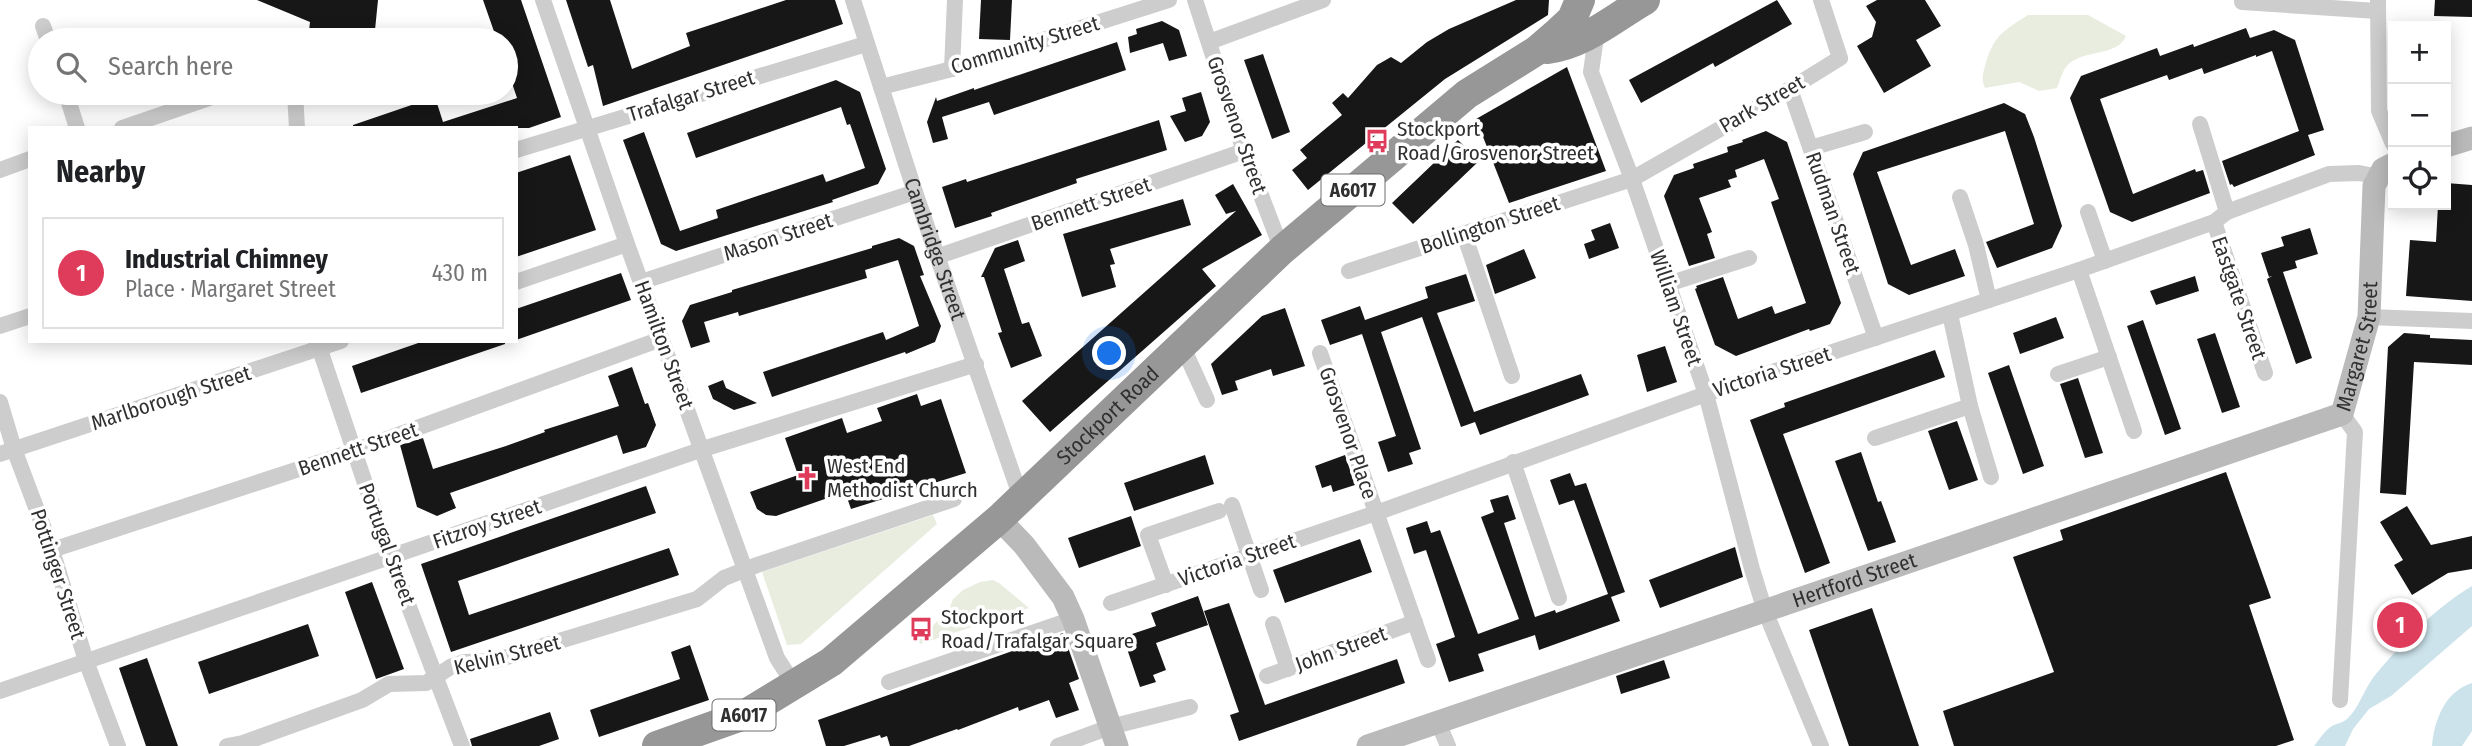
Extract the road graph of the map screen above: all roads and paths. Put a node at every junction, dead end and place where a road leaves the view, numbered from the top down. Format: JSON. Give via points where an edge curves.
{"nodes":[{"id":1,"x":543,"y":0,"type":"edge"},
{"id":2,"x":853,"y":0,"type":"edge"},
{"id":3,"x":955,"y":0,"type":"edge"},
{"id":4,"x":1169,"y":0,"type":"edge"},
{"id":5,"x":1195,"y":0,"type":"edge"},
{"id":6,"x":1324,"y":0,"type":"edge"},
{"id":7,"x":1580,"y":0,"type":"edge"},
{"id":8,"x":1645,"y":0,"type":"edge"},
{"id":9,"x":1821,"y":0,"type":"edge"},
{"id":10,"x":2242,"y":0,"type":"edge"},
{"id":11,"x":2377,"y":6,"type":"edge"},
{"id":12,"x":1597,"y":30,"type":"junction"},
{"id":13,"x":1209,"y":42,"type":"junction"},
{"id":14,"x":866,"y":44,"type":"junction"},
{"id":15,"x":1536,"y":51,"type":"junction"},
{"id":16,"x":952,"y":69,"type":"junction"},
{"id":17,"x":881,"y":87,"type":"junction"},
{"id":18,"x":1790,"y":89,"type":"junction"},
{"id":19,"x":69,"y":105,"type":"edge"},
{"id":20,"x":189,"y":105,"type":"edge"},
{"id":21,"x":296,"y":105,"type":"edge"},
{"id":22,"x":2200,"y":124,"type":"dead end"},
{"id":23,"x":76,"y":126,"type":"edge"},
{"id":24,"x":128,"y":126,"type":"edge"},
{"id":25,"x":297,"y":126,"type":"edge"},
{"id":26,"x":588,"y":127,"type":"junction"},
{"id":27,"x":1865,"y":132,"type":"dead end"},
{"id":28,"x":2388,"y":132,"type":"edge"},
{"id":29,"x":2472,"y":138,"type":"edge"},
{"id":30,"x":2451,"y":144,"type":"edge"},
{"id":31,"x":1811,"y":148,"type":"junction"},
{"id":32,"x":518,"y":149,"type":"edge"},
{"id":33,"x":1244,"y":151,"type":"junction"},
{"id":34,"x":28,"y":160,"type":"edge"},
{"id":35,"x":0,"y":170,"type":"edge"},
{"id":36,"x":2386,"y":170,"type":"edge"},
{"id":37,"x":1632,"y":179,"type":"junction"},
{"id":38,"x":915,"y":192,"type":"junction"},
{"id":39,"x":1960,"y":197,"type":"dead end"},
{"id":40,"x":2088,"y":212,"type":"dead end"},
{"id":41,"x":2227,"y":212,"type":"junction"},
{"id":42,"x":2214,"y":222,"type":"junction"},
{"id":43,"x":1464,"y":234,"type":"junction"},
{"id":44,"x":627,"y":244,"type":"junction"},
{"id":45,"x":1282,"y":250,"type":"junction"},
{"id":46,"x":939,"y":257,"type":"junction"},
{"id":47,"x":1749,"y":258,"type":"dead end"},
{"id":48,"x":2105,"y":261,"type":"junction"},
{"id":49,"x":2079,"y":270,"type":"junction"},
{"id":50,"x":1349,"y":271,"type":"dead end"},
{"id":51,"x":518,"y":281,"type":"edge"},
{"id":52,"x":641,"y":282,"type":"junction"},
{"id":53,"x":1668,"y":284,"type":"junction"},
{"id":54,"x":1989,"y":300,"type":"junction"},
{"id":55,"x":1950,"y":314,"type":"junction"},
{"id":56,"x":28,"y":317,"type":"edge"},
{"id":57,"x":2369,"y":317,"type":"junction"},
{"id":58,"x":2472,"y":321,"type":"edge"},
{"id":59,"x":0,"y":326,"type":"edge"},
{"id":60,"x":1877,"y":338,"type":"junction"},
{"id":61,"x":661,"y":340,"type":"junction"},
{"id":62,"x":318,"y":345,"type":"edge"},
{"id":63,"x":1182,"y":345,"type":"junction"},
{"id":64,"x":1320,"y":353,"type":"dead end"},
{"id":65,"x":2109,"y":357,"type":"junction"},
{"id":66,"x":976,"y":364,"type":"junction"},
{"id":67,"x":2265,"y":373,"type":"dead end"},
{"id":68,"x":2058,"y":374,"type":"dead end"},
{"id":69,"x":1512,"y":376,"type":"dead end"},
{"id":70,"x":1706,"y":394,"type":"junction"},
{"id":71,"x":1207,"y":400,"type":"dead end"},
{"id":72,"x":0,"y":402,"type":"edge"},
{"id":73,"x":1970,"y":406,"type":"junction"},
{"id":74,"x":2342,"y":414,"type":"junction"},
{"id":75,"x":2134,"y":431,"type":"dead end"},
{"id":76,"x":1875,"y":438,"type":"dead end"},
{"id":77,"x":703,"y":449,"type":"junction"},
{"id":78,"x":354,"y":451,"type":"junction"},
{"id":79,"x":7,"y":452,"type":"edge"},
{"id":80,"x":1513,"y":463,"type":"junction"},
{"id":81,"x":1992,"y":477,"type":"dead end"},
{"id":82,"x":1021,"y":498,"type":"junction"},
{"id":83,"x":954,"y":499,"type":"dead end"},
{"id":84,"x":1376,"y":513,"type":"junction"},
{"id":85,"x":999,"y":519,"type":"junction"},
{"id":86,"x":52,"y":550,"type":"junction"},
{"id":87,"x":1250,"y":556,"type":"junction"},
{"id":88,"x":390,"y":557,"type":"junction"},
{"id":89,"x":746,"y":570,"type":"junction"},
{"id":90,"x":1166,"y":585,"type":"junction"},
{"id":91,"x":1261,"y":590,"type":"dead end"},
{"id":92,"x":1559,"y":598,"type":"dead end"},
{"id":93,"x":1111,"y":603,"type":"dead end"},
{"id":94,"x":1765,"y":611,"type":"junction"},
{"id":95,"x":1073,"y":619,"type":"junction"},
{"id":96,"x":1415,"y":622,"type":"junction"},
{"id":97,"x":1273,"y":624,"type":"dead end"},
{"id":98,"x":1429,"y":660,"type":"dead end"},
{"id":99,"x":86,"y":662,"type":"junction"},
{"id":100,"x":1288,"y":668,"type":"junction"},
{"id":101,"x":437,"y":676,"type":"junction"},
{"id":102,"x":1267,"y":676,"type":"dead end"},
{"id":103,"x":889,"y":682,"type":"dead end"},
{"id":104,"x":795,"y":685,"type":"junction"},
{"id":105,"x":0,"y":691,"type":"edge"},
{"id":106,"x":2340,"y":700,"type":"dead end"},
{"id":107,"x":1189,"y":707,"type":"dead end"},
{"id":108,"x":1438,"y":722,"type":"junction"},
{"id":109,"x":1114,"y":737,"type":"edge"},
{"id":110,"x":118,"y":746,"type":"edge"},
{"id":111,"x":227,"y":746,"type":"edge"},
{"id":112,"x":462,"y":746,"type":"edge"},
{"id":113,"x":657,"y":746,"type":"edge"},
{"id":114,"x":1058,"y":746,"type":"edge"},
{"id":115,"x":1368,"y":746,"type":"edge"},
{"id":116,"x":1448,"y":746,"type":"edge"},
{"id":117,"x":1821,"y":746,"type":"edge"}],
"edges":[{"from":1,"to":26,"type":"street","name":"Hamilton Street"},
{"from":2,"to":14,"type":"street","name":"Cambridge Street"},
{"from":3,"to":16,"type":"street"},
{"from":4,"to":16,"type":"street","name":"Community Street"},
{"from":5,"to":13,"type":"street","name":"Grosvenor Street"},
{"from":6,"to":13,"type":"street"},
{"from":7,"to":15,"type":"highway","name":"Stockport Road","number":"A6017","via":[[1572,19]]},
{"from":8,"to":12,"type":"highway","name":"Stockport Road","number":"A6017"},
{"from":9,"to":18,"type":"street","name":"Park Street","via":[[1840,58]]},
{"from":10,"to":11,"type":"street"},
{"from":11,"to":28,"type":"street","via":[[2379,111]]},
{"from":12,"to":15,"type":"highway","name":"Stockport Road","number":"A6017","via":[[1564,47]]},
{"from":12,"to":37,"type":"street","name":"William Street","via":[[1591,72]]},
{"from":13,"to":33,"type":"street","name":"Grosvenor Street"},
{"from":14,"to":17,"type":"street","name":"Cambridge Street"},
{"from":14,"to":26,"type":"street","name":"Trafalgar Street"},
{"from":15,"to":45,"type":"highway","name":"Stockport Road","number":"A6017","via":[[1467,94]]},
{"from":16,"to":17,"type":"street","name":"Community Street"},
{"from":17,"to":38,"type":"street","name":"Cambridge Street"},
{"from":18,"to":31,"type":"street","name":"Rudman Street"},
{"from":18,"to":37,"type":"street","name":"Park Street"},
{"from":19,"to":23,"type":"street"},
{"from":20,"to":24,"type":"street"},
{"from":21,"to":25,"type":"street"},
{"from":22,"to":41,"type":"street"},
{"from":26,"to":32,"type":"street","name":"Trafalgar Street"},
{"from":26,"to":44,"type":"street","name":"Hamilton Street"},
{"from":27,"to":31,"type":"street"},
{"from":29,"to":30,"type":"street"},
{"from":31,"to":60,"type":"street","name":"Rudman Street"},
{"from":33,"to":45,"type":"street","name":"Grosvenor Street"},
{"from":33,"to":46,"type":"street","name":"Bennett Street"},
{"from":34,"to":35,"type":"street"},
{"from":36,"to":41,"type":"street","name":"Victoria Street","via":[[2329,174]]},
{"from":36,"to":57,"type":"street","name":"Margaret Street","via":[[2374,186]]},
{"from":37,"to":43,"type":"street","name":"Bollington Street"},
{"from":37,"to":53,"type":"street","name":"William Street"},
{"from":38,"to":46,"type":"street","name":"Cambridge Street"},
{"from":38,"to":52,"type":"street","name":"Mason Street"},
{"from":39,"to":54,"type":"street"},
{"from":40,"to":48,"type":"street"},
{"from":41,"to":42,"type":"street","name":"Victoria Street"},
{"from":42,"to":48,"type":"street","name":"Victoria Street"},
{"from":42,"to":67,"type":"street","name":"Eastgate Street"},
{"from":43,"to":50,"type":"street","name":"Bollington Street"},
{"from":43,"to":69,"type":"street"},
{"from":44,"to":51,"type":"street"},
{"from":44,"to":52,"type":"street","name":"Hamilton Street"},
{"from":45,"to":63,"type":"highway","name":"Stockport Road","number":"A6017"},
{"from":46,"to":66,"type":"street","name":"Cambridge Street"},
{"from":47,"to":53,"type":"street"},
{"from":48,"to":49,"type":"street","name":"Victoria Street"},
{"from":49,"to":54,"type":"street","name":"Victoria Street"},
{"from":49,"to":65,"type":"street"},
{"from":52,"to":61,"type":"street","name":"Hamilton Street"},
{"from":53,"to":70,"type":"street","name":"William Street"},
{"from":54,"to":55,"type":"street","name":"Victoria Street"},
{"from":55,"to":60,"type":"street","name":"Victoria Street"},
{"from":55,"to":73,"type":"street"},
{"from":56,"to":59,"type":"street"},
{"from":57,"to":58,"type":"street"},
{"from":57,"to":74,"type":"street","name":"Margaret Street"},
{"from":60,"to":70,"type":"street","name":"Victoria Street"},
{"from":61,"to":77,"type":"street","name":"Hamilton Street"},
{"from":61,"to":78,"type":"street","name":"Bennett Street"},
{"from":62,"to":78,"type":"street","name":"Portugal Street"},
{"from":62,"to":79,"type":"street","name":"Marlborough Street"},
{"from":63,"to":71,"type":"street"},
{"from":63,"to":82,"type":"highway","name":"Stockport Road","number":"A6017"},
{"from":64,"to":84,"type":"street","name":"Grosvenor Place"},
{"from":65,"to":68,"type":"street"},
{"from":65,"to":75,"type":"street"},
{"from":66,"to":77,"type":"street","name":"Fitzroy Street"},
{"from":66,"to":82,"type":"street","name":"Cambridge Street"},
{"from":70,"to":80,"type":"street","name":"Victoria Street"},
{"from":70,"to":94,"type":"street","name":"William Street"},
{"from":72,"to":79,"type":"street","name":"Pottinger Street"},
{"from":73,"to":76,"type":"street"},
{"from":73,"to":81,"type":"street"},
{"from":74,"to":94,"type":"street","name":"Hertford Street"},
{"from":74,"to":106,"type":"street","name":"Margaret Street","via":[[2355,432]]},
{"from":77,"to":88,"type":"street","name":"Fitzroy Street"},
{"from":77,"to":89,"type":"street","name":"Hamilton Street"},
{"from":78,"to":86,"type":"street","name":"Bennett Street"},
{"from":78,"to":88,"type":"street","name":"Portugal Street"},
{"from":79,"to":86,"type":"street","name":"Pottinger Street"},
{"from":80,"to":84,"type":"street","name":"Victoria Street"},
{"from":80,"to":92,"type":"street"},
{"from":82,"to":85,"type":"highway","name":"Stockport Road","number":"A6017"},
{"from":83,"to":89,"type":"street","name":"Kelvin Street"},
{"from":84,"to":87,"type":"street","name":"Victoria Street"},
{"from":84,"to":96,"type":"street","name":"Grosvenor Place"},
{"from":85,"to":95,"type":"street","via":[[1055,586]]},
{"from":85,"to":104,"type":"highway","name":"Stockport Road","number":"A6017","via":[[831,662]]},
{"from":86,"to":99,"type":"street","name":"Pottinger Street"},
{"from":87,"to":90,"type":"street","name":"Victoria Street"},
{"from":87,"to":90,"type":"street","name":"Victoria Street","via":[[1225,508],[1148,535]]},
{"from":87,"to":91,"type":"street"},
{"from":88,"to":99,"type":"street","name":"Fitzroy Street"},
{"from":88,"to":101,"type":"street","name":"Portugal Street"},
{"from":89,"to":101,"type":"street","name":"Kelvin Street","via":[[724,578],[697,599],[494,661],[464,662]]},
{"from":89,"to":104,"type":"street","name":"Hamilton Street","via":[[777,658]]},
{"from":90,"to":93,"type":"street","name":"Victoria Street"},
{"from":94,"to":108,"type":"street","name":"Hertford Street"},
{"from":94,"to":117,"type":"street","name":"William Street"},
{"from":95,"to":103,"type":"street"},
{"from":95,"to":109,"type":"street"},
{"from":96,"to":98,"type":"street","name":"Grosvenor Place"},
{"from":96,"to":100,"type":"street","name":"John Street"},
{"from":97,"to":100,"type":"street"},
{"from":99,"to":105,"type":"street","name":"Fitzroy Street"},
{"from":99,"to":110,"type":"street","name":"Pottinger Street"},
{"from":100,"to":102,"type":"street","name":"John Street"},
{"from":101,"to":111,"type":"street","name":"Kelvin Street","via":[[426,683],[389,684],[362,700]]},
{"from":101,"to":112,"type":"street","name":"Portugal Street"},
{"from":104,"to":113,"type":"highway","name":"Stockport Road","number":"A6017","via":[[744,715]]},
{"from":107,"to":109,"type":"street"},
{"from":108,"to":115,"type":"street","name":"Hertford Street"},
{"from":108,"to":116,"type":"street"},
{"from":109,"to":114,"type":"street"}]}
